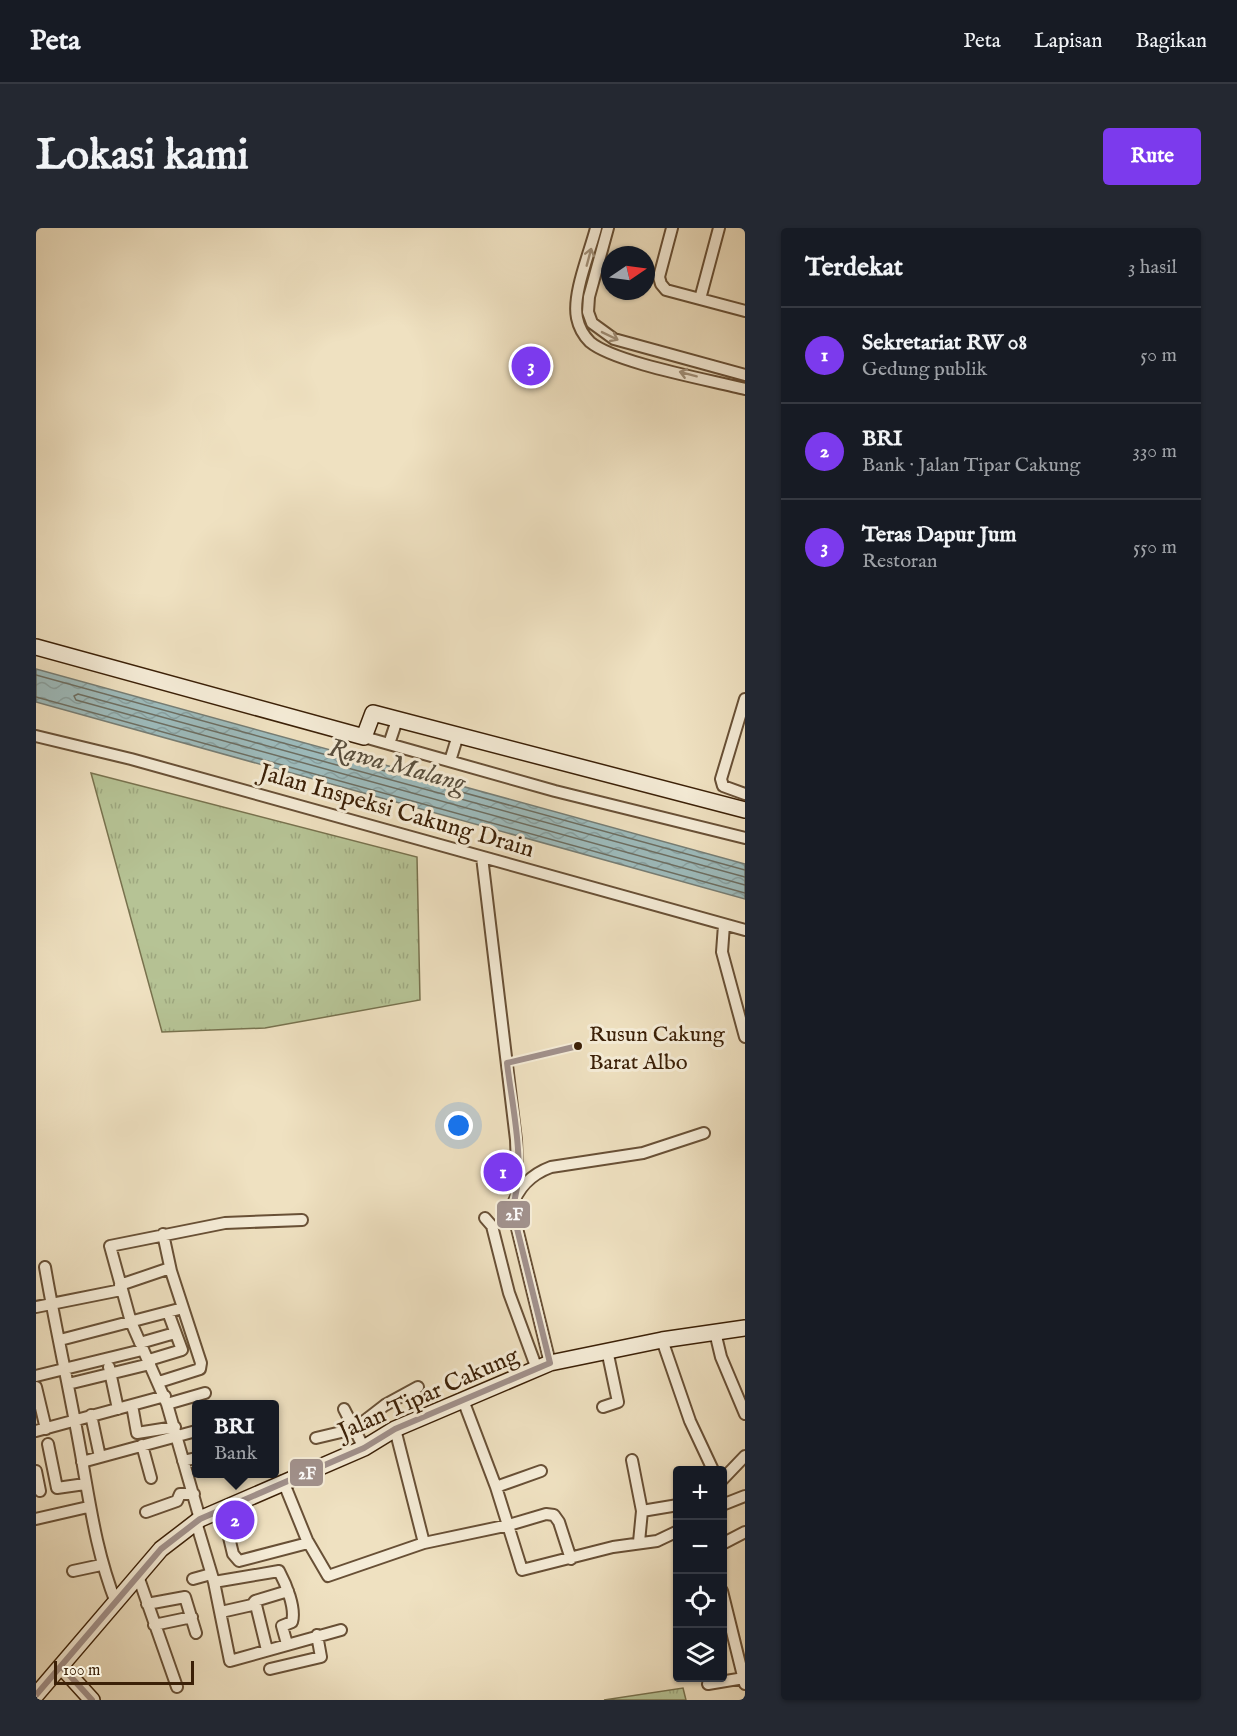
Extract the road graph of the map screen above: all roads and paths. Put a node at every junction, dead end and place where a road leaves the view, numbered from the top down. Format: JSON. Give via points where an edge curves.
{"nodes":[{"id":1,"x":596,"y":228,"type":"edge"},
{"id":2,"x":608,"y":228,"type":"edge"},
{"id":3,"x":672,"y":228,"type":"edge"},
{"id":4,"x":719,"y":228,"type":"edge"},
{"id":5,"x":700,"y":299,"type":"junction"},
{"id":6,"x":745,"y":311,"type":"edge"},
{"id":7,"x":745,"y":375,"type":"edge"},
{"id":8,"x":745,"y":389,"type":"edge"},
{"id":9,"x":36,"y":646,"type":"edge"},
{"id":10,"x":745,"y":699,"type":"edge"},
{"id":11,"x":397,"y":720,"type":"junction"},
{"id":12,"x":458,"y":735,"type":"junction"},
{"id":13,"x":36,"y":736,"type":"edge"},
{"id":14,"x":364,"y":737,"type":"junction"},
{"id":15,"x":389,"y":744,"type":"junction"},
{"id":16,"x":450,"y":761,"type":"junction"},
{"id":17,"x":745,"y":794,"type":"edge"},
{"id":18,"x":745,"y":810,"type":"edge"},
{"id":19,"x":745,"y":838,"type":"edge"},
{"id":20,"x":482,"y":857,"type":"junction"},
{"id":21,"x":724,"y":925,"type":"junction"},
{"id":22,"x":745,"y":930,"type":"edge"},
{"id":23,"x":745,"y":1037,"type":"edge"},
{"id":24,"x":704,"y":1133,"type":"dead end"},
{"id":25,"x":518,"y":1192,"type":"junction"},
{"id":26,"x":485,"y":1218,"type":"dead end"},
{"id":27,"x":302,"y":1220,"type":"dead end"},
{"id":28,"x":163,"y":1234,"type":"junction"},
{"id":29,"x":45,"y":1267,"type":"dead end"},
{"id":30,"x":170,"y":1268,"type":"junction"},
{"id":31,"x":120,"y":1287,"type":"junction"},
{"id":32,"x":51,"y":1303,"type":"junction"},
{"id":33,"x":36,"y":1306,"type":"edge"},
{"id":34,"x":183,"y":1308,"type":"junction"},
{"id":35,"x":168,"y":1312,"type":"junction"},
{"id":36,"x":131,"y":1322,"type":"junction"},
{"id":37,"x":745,"y":1328,"type":"edge"},
{"id":38,"x":715,"y":1332,"type":"junction"},
{"id":39,"x":176,"y":1333,"type":"junction"},
{"id":40,"x":60,"y":1340,"type":"junction"},
{"id":41,"x":662,"y":1340,"type":"junction"},
{"id":42,"x":141,"y":1346,"type":"junction"},
{"id":43,"x":607,"y":1350,"type":"junction"},
{"id":44,"x":107,"y":1358,"type":"junction"},
{"id":45,"x":149,"y":1362,"type":"junction"},
{"id":46,"x":544,"y":1366,"type":"junction"},
{"id":47,"x":65,"y":1368,"type":"junction"},
{"id":48,"x":110,"y":1374,"type":"junction"},
{"id":49,"x":36,"y":1377,"type":"edge"},
{"id":50,"x":159,"y":1382,"type":"junction"},
{"id":51,"x":68,"y":1384,"type":"junction"},
{"id":52,"x":36,"y":1387,"type":"edge"},
{"id":53,"x":418,"y":1387,"type":"dead end"},
{"id":54,"x":205,"y":1393,"type":"dead end"},
{"id":55,"x":166,"y":1400,"type":"junction"},
{"id":56,"x":463,"y":1400,"type":"junction"},
{"id":57,"x":132,"y":1405,"type":"junction"},
{"id":58,"x":603,"y":1407,"type":"dead end"},
{"id":59,"x":118,"y":1409,"type":"junction"},
{"id":60,"x":344,"y":1409,"type":"dead end"},
{"id":61,"x":745,"y":1414,"type":"edge"},
{"id":62,"x":91,"y":1415,"type":"junction"},
{"id":63,"x":74,"y":1422,"type":"junction"},
{"id":64,"x":354,"y":1429,"type":"junction"},
{"id":65,"x":41,"y":1430,"type":"edge"},
{"id":66,"x":395,"y":1430,"type":"junction"},
{"id":67,"x":176,"y":1431,"type":"junction"},
{"id":68,"x":192,"y":1431,"type":"edge"},
{"id":69,"x":316,"y":1438,"type":"dead end"},
{"id":70,"x":48,"y":1444,"type":"dead end"},
{"id":71,"x":142,"y":1445,"type":"junction"},
{"id":72,"x":364,"y":1448,"type":"junction"},
{"id":73,"x":745,"y":1456,"type":"edge"},
{"id":74,"x":100,"y":1457,"type":"junction"},
{"id":75,"x":192,"y":1459,"type":"edge"},
{"id":76,"x":183,"y":1461,"type":"junction"},
{"id":77,"x":632,"y":1461,"type":"dead end"},
{"id":78,"x":82,"y":1462,"type":"junction"},
{"id":79,"x":711,"y":1466,"type":"edge"},
{"id":80,"x":36,"y":1471,"type":"edge"},
{"id":81,"x":541,"y":1471,"type":"dead end"},
{"id":82,"x":727,"y":1476,"type":"edge"},
{"id":83,"x":151,"y":1478,"type":"dead end"},
{"id":84,"x":283,"y":1481,"type":"junction"},
{"id":85,"x":85,"y":1484,"type":"junction"},
{"id":86,"x":496,"y":1487,"type":"junction"},
{"id":87,"x":40,"y":1491,"type":"dead end"},
{"id":88,"x":194,"y":1494,"type":"junction"},
{"id":89,"x":745,"y":1496,"type":"edge"},
{"id":90,"x":727,"y":1502,"type":"edge"},
{"id":91,"x":673,"y":1506,"type":"edge"},
{"id":92,"x":88,"y":1507,"type":"junction"},
{"id":93,"x":222,"y":1508,"type":"junction"},
{"id":94,"x":642,"y":1511,"type":"junction"},
{"id":95,"x":146,"y":1512,"type":"dead end"},
{"id":96,"x":36,"y":1519,"type":"edge"},
{"id":97,"x":198,"y":1521,"type":"junction"},
{"id":98,"x":509,"y":1525,"type":"junction"},
{"id":99,"x":745,"y":1532,"type":"edge"},
{"id":100,"x":673,"y":1533,"type":"edge"},
{"id":101,"x":639,"y":1542,"type":"junction"},
{"id":102,"x":308,"y":1543,"type":"junction"},
{"id":103,"x":423,"y":1543,"type":"junction"},
{"id":104,"x":727,"y":1543,"type":"edge"},
{"id":105,"x":572,"y":1559,"type":"junction"},
{"id":106,"x":101,"y":1565,"type":"junction"},
{"id":107,"x":73,"y":1571,"type":"dead end"},
{"id":108,"x":138,"y":1576,"type":"junction"},
{"id":109,"x":212,"y":1578,"type":"junction"},
{"id":110,"x":193,"y":1579,"type":"dead end"},
{"id":111,"x":288,"y":1591,"type":"junction"},
{"id":112,"x":255,"y":1601,"type":"junction"},
{"id":113,"x":116,"y":1603,"type":"junction"},
{"id":114,"x":147,"y":1604,"type":"junction"},
{"id":115,"x":727,"y":1604,"type":"edge"},
{"id":116,"x":221,"y":1612,"type":"junction"},
{"id":117,"x":192,"y":1617,"type":"junction"},
{"id":118,"x":154,"y":1625,"type":"junction"},
{"id":119,"x":341,"y":1630,"type":"dead end"},
{"id":120,"x":196,"y":1633,"type":"dead end"},
{"id":121,"x":317,"y":1635,"type":"junction"},
{"id":122,"x":287,"y":1644,"type":"junction"},
{"id":123,"x":741,"y":1648,"type":"edge"},
{"id":124,"x":267,"y":1650,"type":"junction"},
{"id":125,"x":61,"y":1666,"type":"junction"},
{"id":126,"x":270,"y":1669,"type":"dead end"},
{"id":127,"x":744,"y":1681,"type":"edge"},
{"id":128,"x":708,"y":1684,"type":"dead end"},
{"id":129,"x":177,"y":1687,"type":"dead end"},
{"id":130,"x":36,"y":1695,"type":"edge"},
{"id":131,"x":92,"y":1700,"type":"edge"}],
"edges":[{"from":8,"to":1,"type":"street","one_way":true,"via":[[611,354],[580,331],[577,298]]},
{"from":2,"to":7,"type":"street","one_way":true,"via":[[589,297],[592,322],[614,339]]},
{"from":3,"to":5,"type":"street","via":[[659,277],[666,290]]},
{"from":4,"to":5,"type":"street"},
{"from":5,"to":6,"type":"street"},
{"from":9,"to":14,"type":"street"},
{"from":10,"to":17,"type":"street","via":[[722,780],[723,786]]},
{"from":11,"to":12,"type":"street"},
{"from":11,"to":14,"type":"street","via":[[371,713]]},
{"from":11,"to":15,"type":"street"},
{"from":12,"to":16,"type":"street"},
{"from":12,"to":18,"type":"street"},
{"from":13,"to":20,"type":"street","name":"Jalan Inspeksi Cakung Drain"},
{"from":14,"to":15,"type":"street"},
{"from":15,"to":16,"type":"street"},
{"from":16,"to":19,"type":"street"},
{"from":20,"to":21,"type":"street","name":"Jalan Inspeksi Cakung Drain"},
{"from":20,"to":25,"type":"street","via":[[514,1119]]},
{"from":21,"to":22,"type":"street","name":"Jalan Inspeksi Cakung Drain"},
{"from":21,"to":23,"type":"street","via":[[722,952]]},
{"from":24,"to":25,"type":"street","via":[[642,1154],[551,1167],[539,1171]]},
{"from":25,"to":46,"type":"street","via":[[512,1208]]},
{"from":26,"to":46,"type":"street","via":[[492,1226],[509,1293]]},
{"from":27,"to":28,"type":"street","via":[[225,1223]]},
{"from":28,"to":30,"type":"street"},
{"from":28,"to":31,"type":"street","via":[[110,1246]]},
{"from":29,"to":32,"type":"street"},
{"from":30,"to":31,"type":"street"},
{"from":30,"to":34,"type":"street"},
{"from":31,"to":32,"type":"street"},
{"from":31,"to":36,"type":"street"},
{"from":32,"to":33,"type":"street"},
{"from":32,"to":40,"type":"street"},
{"from":34,"to":35,"type":"street"},
{"from":34,"to":50,"type":"street","via":[[201,1366]]},
{"from":35,"to":36,"type":"street"},
{"from":35,"to":39,"type":"street"},
{"from":36,"to":40,"type":"street"},
{"from":36,"to":42,"type":"street"},
{"from":37,"to":38,"type":"street","name":"Jalan Tipar Cakung"},
{"from":38,"to":41,"type":"street","name":"Jalan Tipar Cakung"},
{"from":38,"to":61,"type":"street"},
{"from":39,"to":42,"type":"street"},
{"from":39,"to":45,"type":"street","via":[[182,1350]]},
{"from":40,"to":47,"type":"street"},
{"from":41,"to":43,"type":"street","name":"Jalan Tipar Cakung"},
{"from":41,"to":79,"type":"street","via":[[693,1429]]},
{"from":42,"to":44,"type":"street"},
{"from":42,"to":45,"type":"street"},
{"from":43,"to":46,"type":"street","name":"Jalan Tipar Cakung"},
{"from":43,"to":58,"type":"street","via":[[618,1402]]},
{"from":44,"to":47,"type":"street"},
{"from":44,"to":48,"type":"street"},
{"from":45,"to":48,"type":"street"},
{"from":45,"to":50,"type":"street"},
{"from":46,"to":56,"type":"street","name":"Jalan Tipar Cakung"},
{"from":47,"to":49,"type":"street"},
{"from":47,"to":51,"type":"street"},
{"from":48,"to":51,"type":"street"},
{"from":48,"to":59,"type":"street"},
{"from":50,"to":55,"type":"street"},
{"from":51,"to":63,"type":"street"},
{"from":52,"to":65,"type":"street"},
{"from":53,"to":64,"type":"street","via":[[385,1405]]},
{"from":54,"to":55,"type":"street"},
{"from":55,"to":57,"type":"street"},
{"from":55,"to":67,"type":"street"},
{"from":56,"to":66,"type":"street","name":"Jalan Tipar Cakung"},
{"from":56,"to":86,"type":"street"},
{"from":57,"to":59,"type":"street"},
{"from":57,"to":67,"type":"street","via":[[137,1433]]},
{"from":59,"to":62,"type":"street"},
{"from":60,"to":64,"type":"street"},
{"from":62,"to":63,"type":"street"},
{"from":62,"to":74,"type":"street"},
{"from":63,"to":65,"type":"street"},
{"from":63,"to":78,"type":"street"},
{"from":64,"to":69,"type":"street"},
{"from":64,"to":72,"type":"street"},
{"from":66,"to":72,"type":"street","name":"Jalan Tipar Cakung"},
{"from":66,"to":103,"type":"street"},
{"from":67,"to":68,"type":"street"},
{"from":67,"to":71,"type":"street"},
{"from":67,"to":76,"type":"street"},
{"from":70,"to":85,"type":"street","via":[[57,1488]]},
{"from":71,"to":74,"type":"street"},
{"from":71,"to":83,"type":"street"},
{"from":72,"to":84,"type":"street","name":"Jalan Tipar Cakung"},
{"from":73,"to":82,"type":"street"},
{"from":74,"to":78,"type":"street"},
{"from":75,"to":76,"type":"street"},
{"from":76,"to":88,"type":"street"},
{"from":77,"to":94,"type":"street"},
{"from":78,"to":85,"type":"street"},
{"from":80,"to":87,"type":"street"},
{"from":81,"to":86,"type":"street"},
{"from":84,"to":93,"type":"street","name":"Jalan Tipar Cakung"},
{"from":84,"to":102,"type":"street"},
{"from":85,"to":92,"type":"street"},
{"from":86,"to":98,"type":"street"},
{"from":88,"to":95,"type":"street","via":[[180,1494],[177,1501]]},
{"from":88,"to":97,"type":"street"},
{"from":89,"to":90,"type":"street"},
{"from":91,"to":94,"type":"street"},
{"from":92,"to":96,"type":"street"},
{"from":92,"to":106,"type":"street"},
{"from":93,"to":97,"type":"street","name":"Jalan Tipar Cakung"},
{"from":93,"to":102,"type":"street","via":[[233,1554],[239,1561]]},
{"from":94,"to":101,"type":"street"},
{"from":97,"to":108,"type":"street","name":"Jalan Tipar Cakung","via":[[161,1549]]},
{"from":97,"to":109,"type":"street"},
{"from":98,"to":103,"type":"street"},
{"from":98,"to":105,"type":"street","via":[[554,1515]]},
{"from":98,"to":105,"type":"street","via":[[522,1570]]},
{"from":99,"to":104,"type":"street"},
{"from":100,"to":101,"type":"street","via":[[657,1541]]},
{"from":101,"to":105,"type":"street"},
{"from":102,"to":103,"type":"street","via":[[328,1576]]},
{"from":106,"to":107,"type":"street"},
{"from":106,"to":113,"type":"street"},
{"from":108,"to":113,"type":"street","name":"Jalan Tipar Cakung"},
{"from":108,"to":114,"type":"street"},
{"from":109,"to":110,"type":"street"},
{"from":109,"to":111,"type":"street","via":[[276,1570]]},
{"from":109,"to":116,"type":"street"},
{"from":111,"to":112,"type":"street"},
{"from":111,"to":122,"type":"street","via":[[293,1618],[282,1626]]},
{"from":112,"to":116,"type":"street"},
{"from":112,"to":124,"type":"street"},
{"from":113,"to":125,"type":"street","name":"Jalan Tipar Cakung"},
{"from":114,"to":117,"type":"street","via":[[185,1597]]},
{"from":114,"to":118,"type":"street"},
{"from":115,"to":123,"type":"street"},
{"from":116,"to":124,"type":"street","via":[[230,1661]]},
{"from":117,"to":118,"type":"street"},
{"from":117,"to":120,"type":"street"},
{"from":118,"to":129,"type":"street"},
{"from":119,"to":121,"type":"street"},
{"from":121,"to":122,"type":"street"},
{"from":121,"to":126,"type":"street","via":[[321,1657]]},
{"from":122,"to":124,"type":"street"},
{"from":123,"to":127,"type":"street"},
{"from":125,"to":130,"type":"street","name":"Jalan Tipar Cakung"},
{"from":125,"to":131,"type":"street"},
{"from":127,"to":128,"type":"street"}]}
